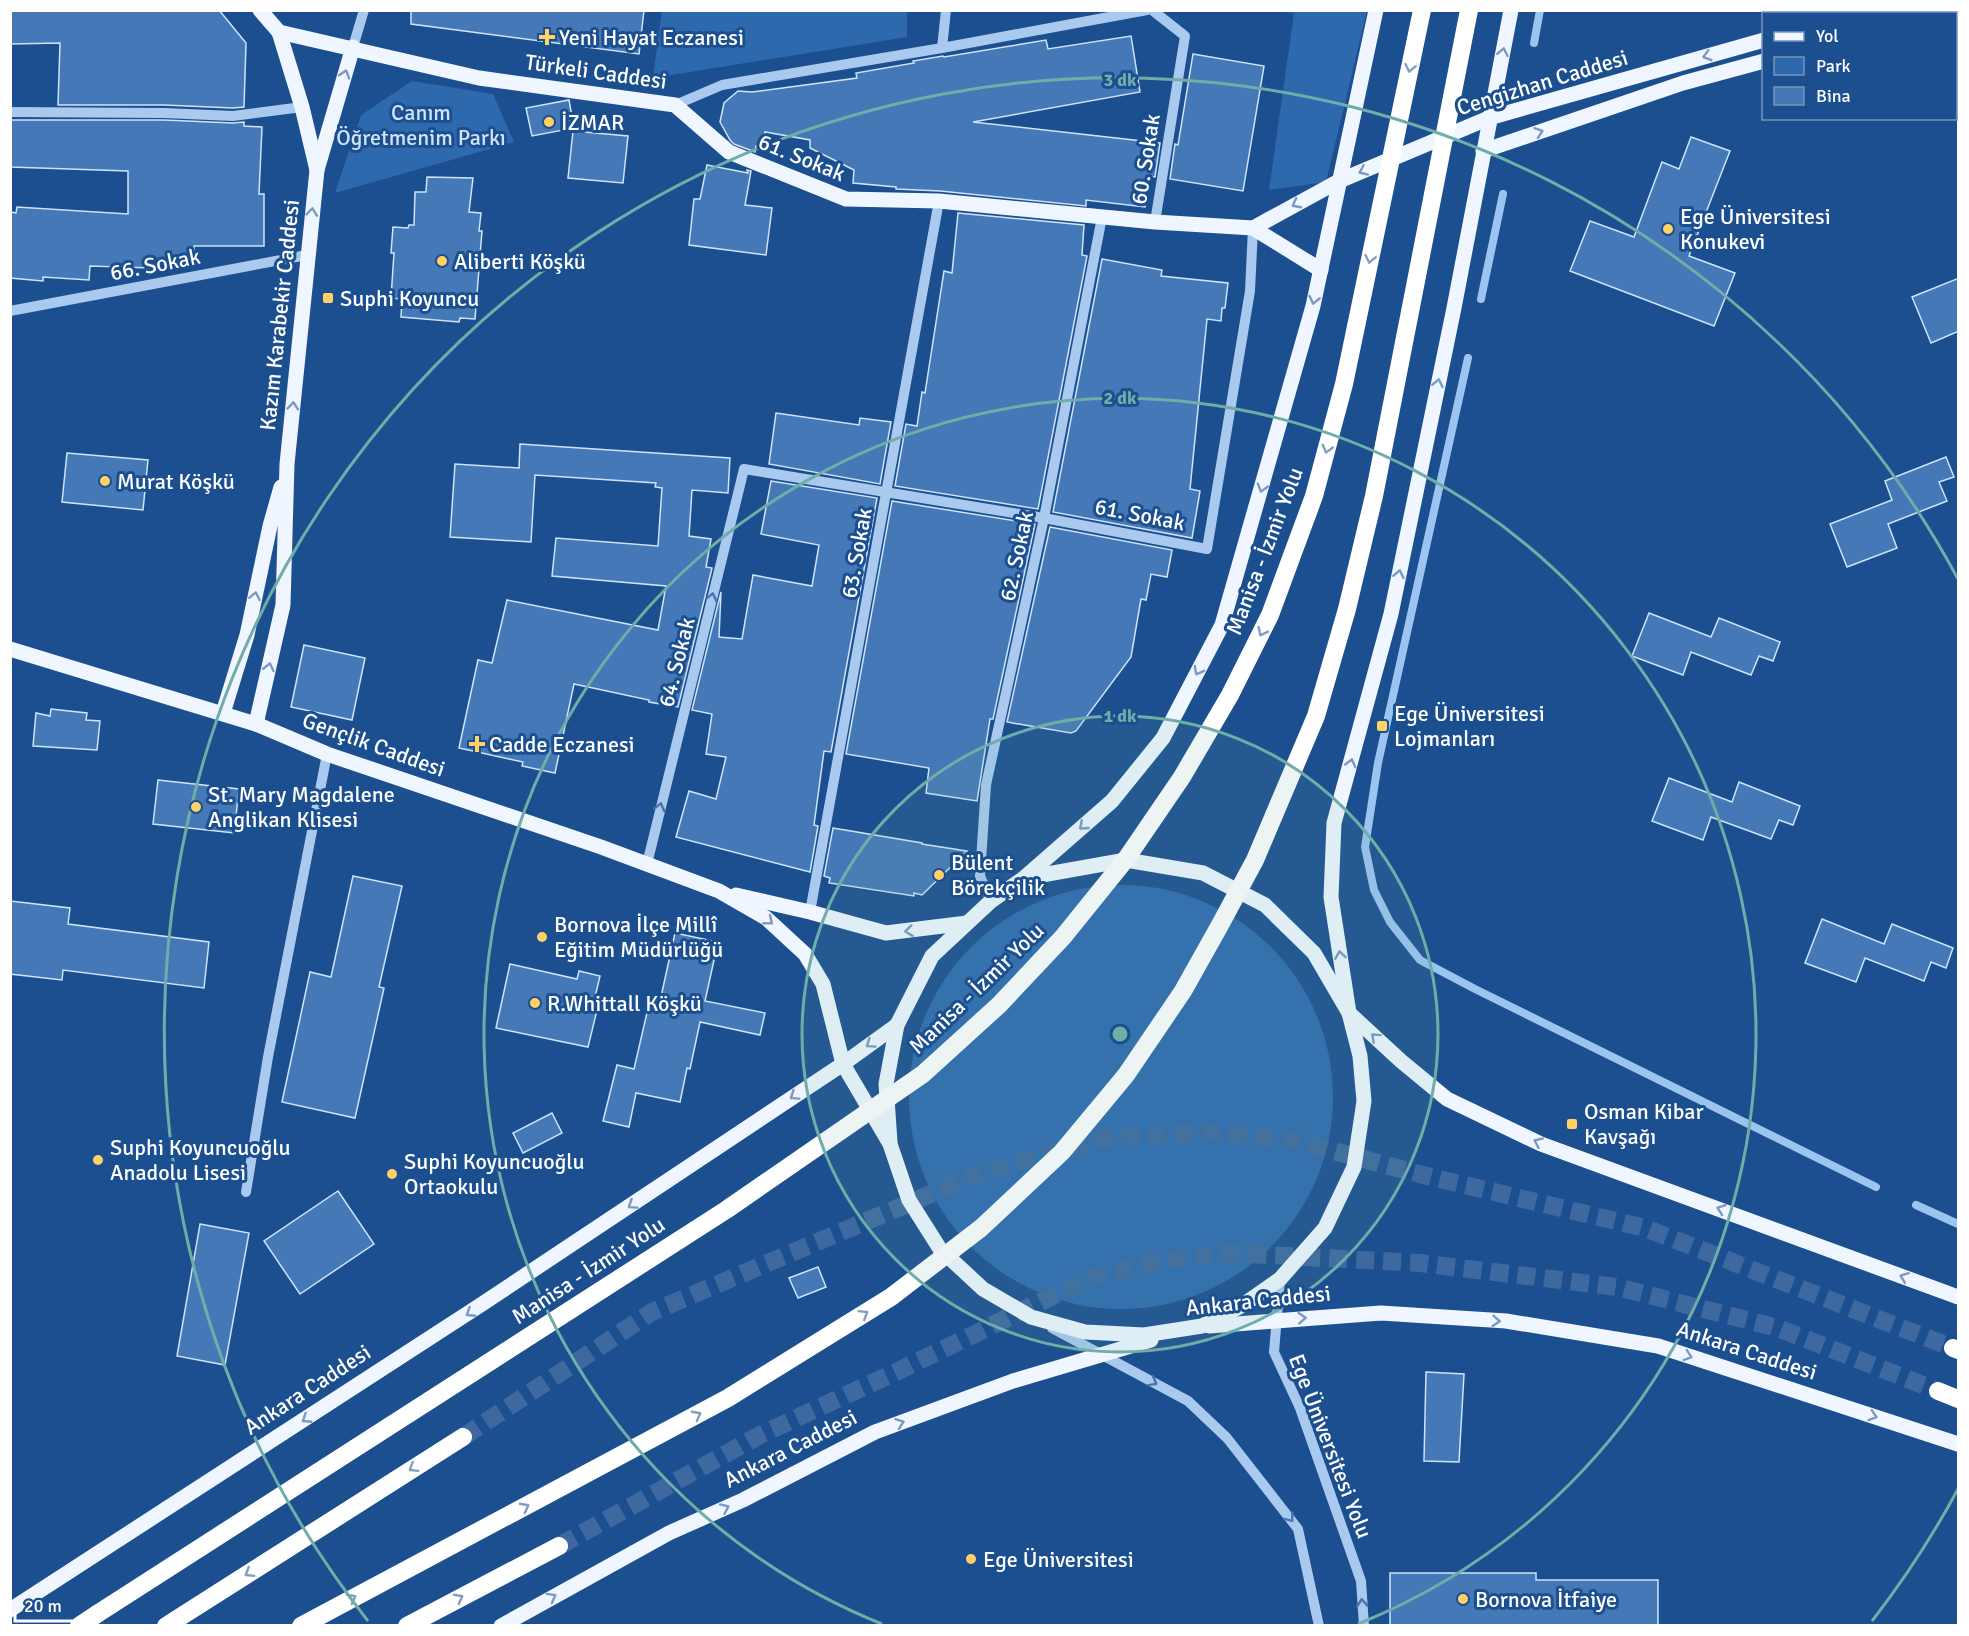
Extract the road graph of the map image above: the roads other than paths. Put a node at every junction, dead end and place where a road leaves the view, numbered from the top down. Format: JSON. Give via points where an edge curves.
{"nodes":[{"id":1,"x":260,"y":10,"type":"edge"},
{"id":2,"x":364,"y":10,"type":"edge"},
{"id":3,"x":946,"y":10,"type":"edge"},
{"id":4,"x":1148,"y":10,"type":"edge"},
{"id":5,"x":1152,"y":10,"type":"edge"},
{"id":6,"x":1376,"y":10,"type":"edge"},
{"id":7,"x":1422,"y":10,"type":"edge"},
{"id":8,"x":1469,"y":10,"type":"edge"},
{"id":9,"x":1511,"y":10,"type":"edge"},
{"id":10,"x":279,"y":32,"type":"junction"},
{"id":11,"x":1762,"y":41,"type":"edge"},
{"id":12,"x":353,"y":47,"type":"junction"},
{"id":13,"x":942,"y":48,"type":"junction"},
{"id":14,"x":1762,"y":62,"type":"edge"},
{"id":15,"x":675,"y":105,"type":"junction"},
{"id":16,"x":302,"y":107,"type":"junction"},
{"id":17,"x":10,"y":112,"type":"edge"},
{"id":18,"x":1489,"y":118,"type":"junction"},
{"id":19,"x":1484,"y":151,"type":"junction"},
{"id":20,"x":316,"y":170,"type":"junction"},
{"id":21,"x":1339,"y":181,"type":"junction"},
{"id":22,"x":939,"y":201,"type":"junction"},
{"id":23,"x":1102,"y":217,"type":"junction"},
{"id":24,"x":1155,"y":222,"type":"junction"},
{"id":25,"x":1253,"y":228,"type":"junction"},
{"id":26,"x":307,"y":255,"type":"junction"},
{"id":27,"x":1321,"y":270,"type":"junction"},
{"id":28,"x":10,"y":311,"type":"edge"},
{"id":29,"x":287,"y":464,"type":"junction"},
{"id":30,"x":744,"y":470,"type":"joint"},
{"id":31,"x":887,"y":493,"type":"junction"},
{"id":32,"x":1044,"y":518,"type":"junction"},
{"id":33,"x":10,"y":649,"type":"edge"},
{"id":34,"x":223,"y":713,"type":"junction"},
{"id":35,"x":256,"y":724,"type":"junction"},
{"id":36,"x":327,"y":754,"type":"junction"},
{"id":37,"x":647,"y":864,"type":"junction"},
{"id":38,"x":1024,"y":878,"type":"junction"},
{"id":39,"x":719,"y":891,"type":"junction"},
{"id":40,"x":991,"y":901,"type":"junction"},
{"id":41,"x":810,"y":912,"type":"junction"},
{"id":42,"x":967,"y":922,"type":"junction"},
{"id":43,"x":1348,"y":1013,"type":"junction"},
{"id":44,"x":897,"y":1025,"type":"junction"},
{"id":45,"x":843,"y":1064,"type":"junction"},
{"id":46,"x":890,"y":1144,"type":"junction"},
{"id":47,"x":246,"y":1191,"type":"dead end"},
{"id":48,"x":1280,"y":1279,"type":"junction"},
{"id":49,"x":1959,"y":1297,"type":"edge"},
{"id":50,"x":1031,"y":1317,"type":"junction"},
{"id":51,"x":1277,"y":1320,"type":"junction"},
{"id":52,"x":1202,"y":1326,"type":"junction"},
{"id":53,"x":1102,"y":1354,"type":"junction"},
{"id":54,"x":1938,"y":1391,"type":"tunnel mouth"},
{"id":55,"x":1959,"y":1399,"type":"edge"},
{"id":56,"x":463,"y":1437,"type":"tunnel mouth"},
{"id":57,"x":1959,"y":1444,"type":"edge"},
{"id":58,"x":559,"y":1546,"type":"tunnel mouth"},
{"id":59,"x":10,"y":1610,"type":"edge"},
{"id":60,"x":79,"y":1626,"type":"edge"},
{"id":61,"x":166,"y":1626,"type":"edge"},
{"id":62,"x":301,"y":1626,"type":"edge"},
{"id":63,"x":407,"y":1626,"type":"edge"},
{"id":64,"x":501,"y":1626,"type":"edge"},
{"id":65,"x":1320,"y":1626,"type":"edge"},
{"id":66,"x":1364,"y":1626,"type":"edge"}],
"edges":[{"from":1,"to":10,"type":"main road","name":"Kazım Karabekir Caddesi"},
{"from":2,"to":12,"type":"street"},
{"from":3,"to":13,"type":"street"},
{"from":4,"to":13,"type":"street","name":"Türkeli Caddesi"},
{"from":5,"to":24,"type":"street","name":"60. Sokak","via":[[1185,36]]},
{"from":6,"to":21,"type":"main road"},
{"from":7,"to":60,"type":"highway","name":"Manisa - İzmir Yolu","one_way":true,"bridge":true,"via":[[1344,384],[1314,496],[1270,615],[1230,695],[1182,777],[1126,859],[1063,937],[999,1005],[923,1074],[726,1210]]},
{"from":62,"to":8,"type":"highway","one_way":true,"bridge":true,"via":[[728,1398],[891,1297],[981,1228],[1062,1152],[1125,1075],[1183,991],[1221,925],[1255,860],[1316,716],[1374,496]]},
{"from":18,"to":9,"type":"main road","one_way":true},
{"from":10,"to":12,"type":"main road","name":"Türkeli Caddesi"},
{"from":10,"to":16,"type":"main road","name":"Kazım Karabekir Caddesi"},
{"from":11,"to":18,"type":"main road","name":"Cengizhan Caddesi","one_way":true},
{"from":12,"to":15,"type":"main road","name":"Türkeli Caddesi","via":[[479,78]]},
{"from":20,"to":12,"type":"main road","name":"Kazım Karabekir Caddesi","one_way":true},
{"from":13,"to":15,"type":"street","name":"Türkeli Caddesi","via":[[723,85]]},
{"from":19,"to":14,"type":"main road","name":"Cengizhan Caddesi","one_way":true,"via":[[1683,83]]},
{"from":15,"to":22,"type":"main road","name":"61. Sokak","via":[[729,152],[846,199]]},
{"from":16,"to":17,"type":"street","via":[[233,116]]},
{"from":16,"to":20,"type":"main road","name":"Kazım Karabekir Caddesi"},
{"from":18,"to":19,"type":"main road"},
{"from":18,"to":21,"type":"main road","name":"Cengizhan Caddesi","one_way":true},
{"from":43,"to":19,"type":"main road","one_way":true,"via":[[1331,897],[1334,824],[1391,614]]},
{"from":26,"to":20,"type":"main road","name":"Kazım Karabekir Caddesi","one_way":true},
{"from":21,"to":25,"type":"main road","one_way":true},
{"from":21,"to":27,"type":"main road"},
{"from":22,"to":23,"type":"main road","name":"61. Sokak"},
{"from":22,"to":31,"type":"street","name":"63. Sokak"},
{"from":23,"to":24,"type":"main road","name":"61. Sokak"},
{"from":23,"to":32,"type":"street","name":"62. Sokak"},
{"from":24,"to":25,"type":"main road","name":"61. Sokak"},
{"from":25,"to":27,"type":"main road","name":"61. Sokak"},
{"from":25,"to":32,"type":"street","name":"61. Sokak","via":[[1250,291],[1207,549]]},
{"from":26,"to":28,"type":"street","name":"66. Sokak"},
{"from":29,"to":26,"type":"main road","name":"Kazım Karabekir Caddesi","one_way":true},
{"from":27,"to":38,"type":"main road","one_way":true,"via":[[1222,625],[1163,738],[1112,801]]},
{"from":34,"to":29,"type":"main road","name":"Kazım Karabekir Caddesi","one_way":true,"via":[[247,635]]},
{"from":35,"to":29,"type":"main road","name":"Kazım Karabekir Caddesi","one_way":true,"via":[[284,605]]},
{"from":30,"to":31,"type":"street","name":"61. Sokak"},
{"from":37,"to":30,"type":"street","name":"64. Sokak","one_way":true},
{"from":31,"to":32,"type":"street","name":"61. Sokak"},
{"from":31,"to":41,"type":"street","name":"63. Sokak"},
{"from":32,"to":40,"type":"street","name":"62. Sokak","via":[[986,785],[980,876]]},
{"from":33,"to":34,"type":"main road","name":"Gençlik Caddesi"},
{"from":34,"to":35,"type":"main road","name":"Gençlik Caddesi"},
{"from":35,"to":36,"type":"main road","name":"Gençlik Caddesi"},
{"from":36,"to":37,"type":"main road","name":"Gençlik Caddesi"},
{"from":36,"to":47,"type":"street"},
{"from":37,"to":39,"type":"main road","name":"Gençlik Caddesi"},
{"from":38,"to":40,"type":"main road"},
{"from":38,"to":43,"type":"main road","via":[[1126,860],[1203,873],[1265,905],[1314,953]]},
{"from":39,"to":41,"type":"main road","name":"Gençlik Caddesi"},
{"from":39,"to":45,"type":"main road","name":"Gençlik Caddesi","one_way":true,"via":[[766,918],[805,954],[823,984]]},
{"from":40,"to":42,"type":"main road"},
{"from":42,"to":41,"type":"main road","name":"Gençlik Caddesi","one_way":true,"via":[[885,933]]},
{"from":42,"to":44,"type":"main road","via":[[932,956]]},
{"from":43,"to":48,"type":"main road","via":[[1360,1056],[1364,1101],[1354,1167],[1325,1228]]},
{"from":49,"to":43,"type":"main road","one_way":true,"via":[[1540,1144],[1447,1099]]},
{"from":44,"to":45,"type":"main road","name":"Ankara Caddesi","one_way":true},
{"from":44,"to":46,"type":"main road","via":[[886,1084]]},
{"from":45,"to":46,"type":"main road","name":"Gençlik Caddesi"},
{"from":45,"to":59,"type":"main road","name":"Ankara Caddesi","one_way":true},
{"from":46,"to":50,"type":"main road","via":[[909,1200],[940,1249],[983,1289]]},
{"from":48,"to":51,"type":"street","name":"Ege Üniversitesi Yolu"},
{"from":48,"to":52,"type":"main road","via":[[1243,1305]]},
{"from":50,"to":52,"type":"main road","via":[[1085,1332],[1144,1335]]},
{"from":50,"to":53,"type":"street"},
{"from":51,"to":52,"type":"main road","name":"Ankara Caddesi"},
{"from":51,"to":57,"type":"main road","name":"Ankara Caddesi","one_way":true,"via":[[1392,1313],[1506,1321],[1658,1346]]},
{"from":66,"to":51,"type":"street","name":"Ege Üniversitesi Yolu","one_way":true,"via":[[1361,1581],[1300,1408],[1274,1352]]},
{"from":52,"to":53,"type":"main road","name":"Ankara Caddesi"},
{"from":64,"to":53,"type":"main road","name":"Ankara Caddesi","one_way":true,"via":[[669,1533],[875,1432],[1013,1381]]},
{"from":53,"to":65,"type":"street","one_way":true,"via":[[1188,1401],[1227,1438],[1298,1529]]},
{"from":54,"to":55,"type":"highway"},
{"from":56,"to":61,"type":"highway","one_way":true},
{"from":63,"to":58,"type":"highway","one_way":true}]}
